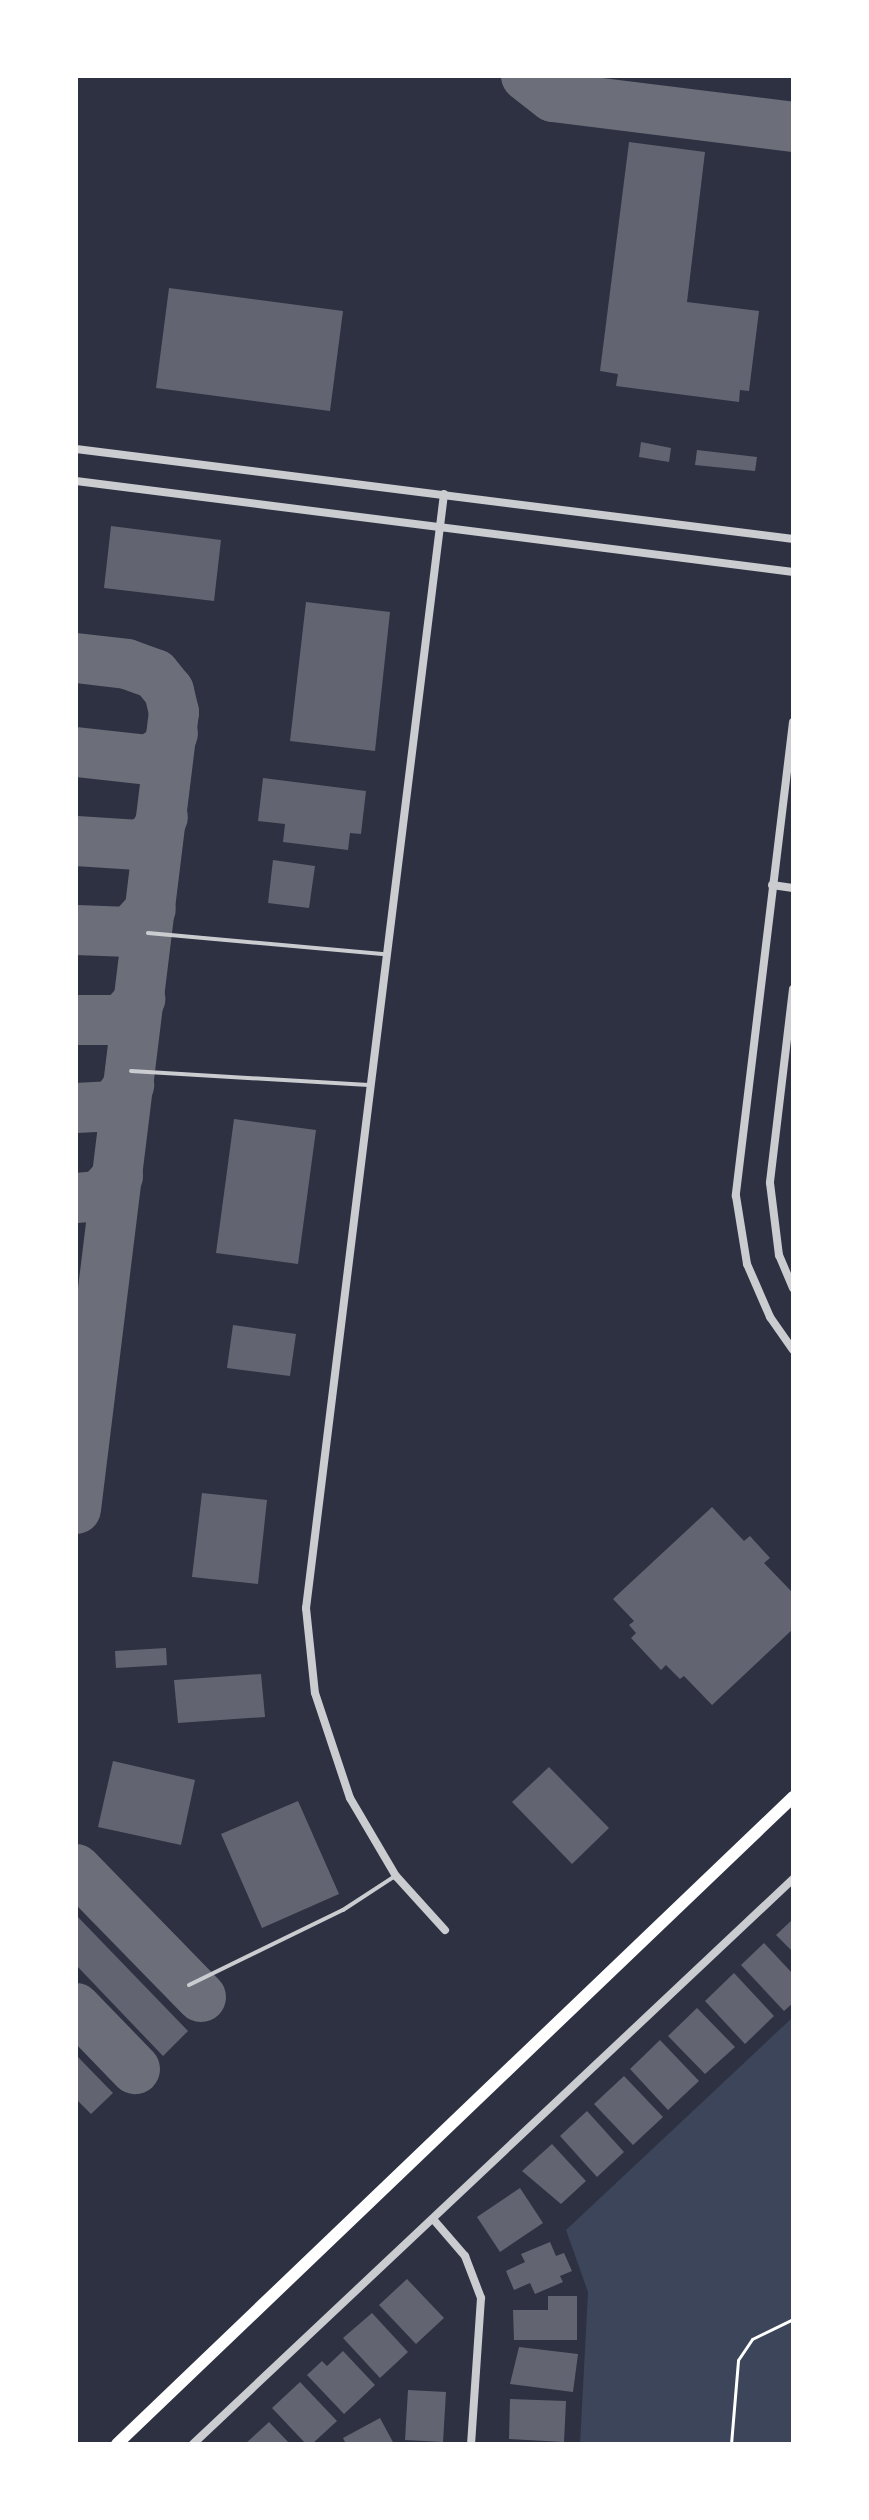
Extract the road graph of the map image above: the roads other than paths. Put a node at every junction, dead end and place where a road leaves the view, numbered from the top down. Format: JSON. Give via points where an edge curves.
{"nodes":[{"id":1,"x":76,"y":449,"type":"edge"},
{"id":2,"x":76,"y":481,"type":"edge"},
{"id":3,"x":444,"y":494,"type":"junction"},
{"id":4,"x":440,"y":528,"type":"junction"},
{"id":5,"x":793,"y":539,"type":"edge"},
{"id":6,"x":793,"y":572,"type":"edge"},
{"id":7,"x":793,"y":722,"type":"edge"},
{"id":8,"x":772,"y":885,"type":"junction"},
{"id":9,"x":793,"y":888,"type":"edge"},
{"id":10,"x":148,"y":933,"type":"dead end"},
{"id":11,"x":385,"y":954,"type":"junction"},
{"id":12,"x":793,"y":989,"type":"edge"},
{"id":13,"x":131,"y":1071,"type":"dead end"},
{"id":14,"x":369,"y":1085,"type":"junction"},
{"id":15,"x":793,"y":1288,"type":"edge"},
{"id":16,"x":793,"y":1350,"type":"edge"},
{"id":17,"x":793,"y":1797,"type":"edge"},
{"id":18,"x":396,"y":1876,"type":"junction"},
{"id":19,"x":793,"y":1879,"type":"edge"},
{"id":20,"x":445,"y":1930,"type":"dead end"},
{"id":21,"x":189,"y":1985,"type":"dead end"},
{"id":22,"x":433,"y":2219,"type":"junction"},
{"id":23,"x":117,"y":2444,"type":"edge"},
{"id":24,"x":193,"y":2444,"type":"edge"},
{"id":25,"x":471,"y":2444,"type":"edge"}],
"edges":[{"from":1,"to":3,"type":"street"},
{"from":2,"to":4,"type":"street"},
{"from":3,"to":4,"type":"street"},
{"from":3,"to":5,"type":"street"},
{"from":4,"to":6,"type":"street"},
{"from":4,"to":11,"type":"street"},
{"from":7,"to":8,"type":"street"},
{"from":8,"to":9,"type":"street"},
{"from":8,"to":16,"type":"street","via":[[736,1196],[747,1264],[770,1317]]},
{"from":10,"to":11,"type":"lane"},
{"from":11,"to":14,"type":"street"},
{"from":12,"to":15,"type":"street","via":[[770,1183],[779,1255]]},
{"from":13,"to":14,"type":"lane"},
{"from":14,"to":18,"type":"street","via":[[306,1608],[325,1732],[363,1826]]},
{"from":17,"to":23,"type":"main road"},
{"from":18,"to":20,"type":"street"},
{"from":18,"to":21,"type":"lane","via":[[343,1910]]},
{"from":19,"to":22,"type":"street"},
{"from":22,"to":24,"type":"street"},
{"from":22,"to":25,"type":"street","via":[[465,2256],[481,2298]]}]}
